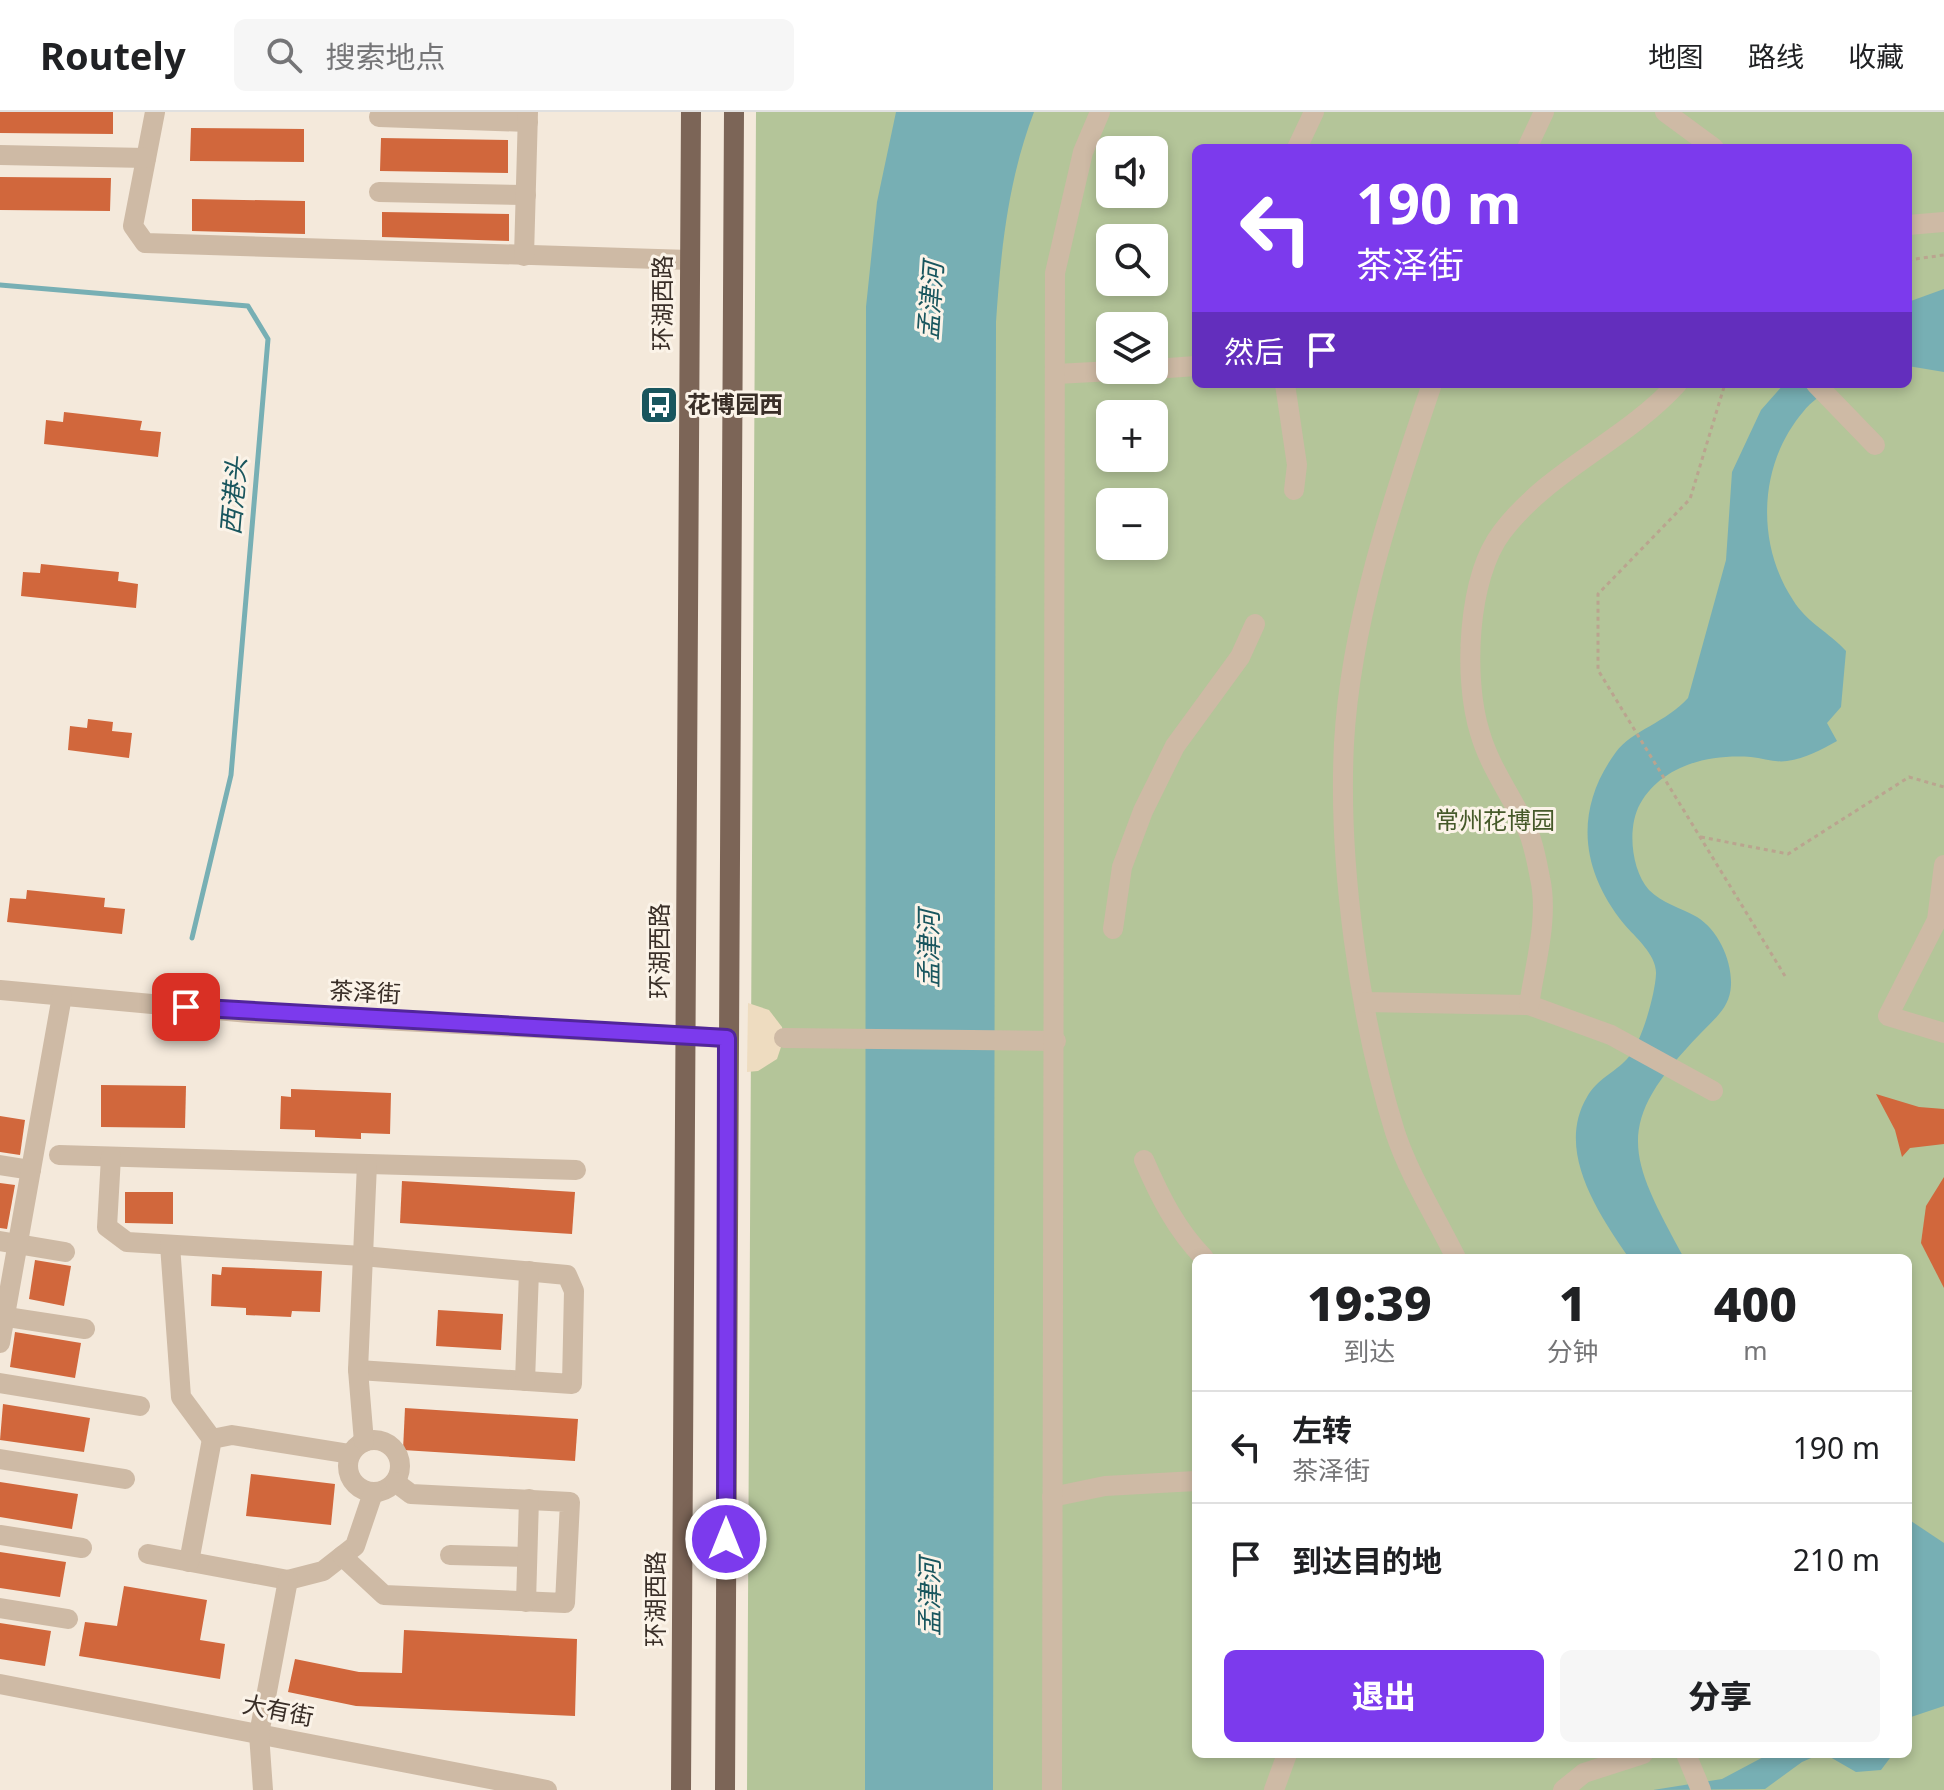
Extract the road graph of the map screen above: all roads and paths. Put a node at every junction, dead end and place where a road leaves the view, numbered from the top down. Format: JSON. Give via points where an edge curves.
{"nodes":[{"id":1,"x":155,"y":112,"type":"edge"},
{"id":2,"x":691,"y":112,"type":"edge"},
{"id":3,"x":734,"y":112,"type":"edge"},
{"id":4,"x":1100,"y":112,"type":"edge"},
{"id":5,"x":1314,"y":112,"type":"edge"},
{"id":6,"x":1544,"y":112,"type":"edge"},
{"id":7,"x":1669,"y":112,"type":"edge"},
{"id":8,"x":379,"y":117,"type":"dead end"},
{"id":9,"x":528,"y":117,"type":"edge"},
{"id":10,"x":1299,"y":144,"type":"edge"},
{"id":11,"x":1529,"y":144,"type":"edge"},
{"id":12,"x":1709,"y":144,"type":"edge"},
{"id":13,"x":0,"y":155,"type":"edge"},
{"id":14,"x":146,"y":158,"type":"junction"},
{"id":15,"x":379,"y":192,"type":"dead end"},
{"id":16,"x":526,"y":195,"type":"junction"},
{"id":17,"x":1944,"y":222,"type":"edge"},
{"id":18,"x":1912,"y":225,"type":"edge"},
{"id":19,"x":1944,"y":255,"type":"edge"},
{"id":20,"x":524,"y":256,"type":"junction"},
{"id":21,"x":1912,"y":259,"type":"edge"},
{"id":22,"x":689,"y":260,"type":"junction"},
{"id":23,"x":1192,"y":366,"type":"edge"},
{"id":24,"x":1168,"y":368,"type":"edge"},
{"id":25,"x":1096,"y":372,"type":"edge"},
{"id":26,"x":1056,"y":374,"type":"junction"},
{"id":27,"x":1286,"y":388,"type":"edge"},
{"id":28,"x":1431,"y":388,"type":"edge"},
{"id":29,"x":1672,"y":388,"type":"edge"},
{"id":30,"x":1724,"y":388,"type":"edge"},
{"id":31,"x":1819,"y":388,"type":"edge"},
{"id":32,"x":1875,"y":445,"type":"dead end"},
{"id":33,"x":1294,"y":490,"type":"dead end"},
{"id":34,"x":1255,"y":624,"type":"dead end"},
{"id":35,"x":1944,"y":787,"type":"edge"},
{"id":36,"x":1701,"y":837,"type":"junction"},
{"id":37,"x":1944,"y":865,"type":"edge"},
{"id":38,"x":1113,"y":929,"type":"dead end"},
{"id":39,"x":1785,"y":976,"type":"dead end"},
{"id":40,"x":0,"y":990,"type":"edge"},
{"id":41,"x":62,"y":996,"type":"junction"},
{"id":42,"x":1364,"y":1002,"type":"junction"},
{"id":43,"x":1529,"y":1005,"type":"junction"},
{"id":44,"x":1944,"y":1033,"type":"edge"},
{"id":45,"x":685,"y":1037,"type":"junction"},
{"id":46,"x":727,"y":1038,"type":"junction"},
{"id":47,"x":784,"y":1038,"type":"dead end"},
{"id":48,"x":1047,"y":1041,"type":"junction"},
{"id":49,"x":1704,"y":1086,"type":"dead end"},
{"id":50,"x":59,"y":1155,"type":"dead end"},
{"id":51,"x":111,"y":1157,"type":"junction"},
{"id":52,"x":1144,"y":1160,"type":"dead end"},
{"id":53,"x":367,"y":1164,"type":"junction"},
{"id":54,"x":0,"y":1165,"type":"edge"},
{"id":55,"x":31,"y":1170,"type":"junction"},
{"id":56,"x":576,"y":1170,"type":"dead end"},
{"id":57,"x":9,"y":1243,"type":"edge"},
{"id":58,"x":170,"y":1245,"type":"junction"},
{"id":59,"x":65,"y":1252,"type":"dead end"},
{"id":60,"x":1200,"y":1254,"type":"edge"},
{"id":61,"x":1454,"y":1254,"type":"edge"},
{"id":62,"x":363,"y":1256,"type":"junction"},
{"id":63,"x":529,"y":1271,"type":"junction"},
{"id":64,"x":2,"y":1316,"type":"edge"},
{"id":65,"x":85,"y":1329,"type":"dead end"},
{"id":66,"x":0,"y":1343,"type":"edge"},
{"id":67,"x":358,"y":1370,"type":"junction"},
{"id":68,"x":525,"y":1381,"type":"junction"},
{"id":69,"x":0,"y":1383,"type":"edge"},
{"id":70,"x":140,"y":1406,"type":"dead end"},
{"id":71,"x":212,"y":1439,"type":"junction"},
{"id":72,"x":357,"y":1448,"type":"junction"},
{"id":73,"x":0,"y":1459,"type":"edge"},
{"id":74,"x":125,"y":1479,"type":"dead end"},
{"id":75,"x":1192,"y":1481,"type":"edge"},
{"id":76,"x":395,"y":1482,"type":"junction"},
{"id":77,"x":373,"y":1493,"type":"junction"},
{"id":78,"x":1052,"y":1497,"type":"junction"},
{"id":79,"x":529,"y":1499,"type":"junction"},
{"id":80,"x":0,"y":1535,"type":"edge"},
{"id":81,"x":82,"y":1548,"type":"dead end"},
{"id":82,"x":148,"y":1554,"type":"dead end"},
{"id":83,"x":450,"y":1555,"type":"dead end"},
{"id":84,"x":342,"y":1556,"type":"junction"},
{"id":85,"x":527,"y":1557,"type":"junction"},
{"id":86,"x":189,"y":1562,"type":"junction"},
{"id":87,"x":288,"y":1580,"type":"junction"},
{"id":88,"x":526,"y":1602,"type":"junction"},
{"id":89,"x":0,"y":1608,"type":"edge"},
{"id":90,"x":68,"y":1619,"type":"dead end"},
{"id":91,"x":0,"y":1684,"type":"edge"},
{"id":92,"x":259,"y":1734,"type":"junction"},
{"id":93,"x":1286,"y":1758,"type":"edge"},
{"id":94,"x":1631,"y":1758,"type":"edge"},
{"id":95,"x":1688,"y":1758,"type":"edge"},
{"id":96,"x":1698,"y":1784,"type":"edge"},
{"id":97,"x":263,"y":1790,"type":"edge"},
{"id":98,"x":547,"y":1790,"type":"edge"},
{"id":99,"x":681,"y":1790,"type":"edge"},
{"id":100,"x":725,"y":1790,"type":"edge"},
{"id":101,"x":1052,"y":1790,"type":"edge"},
{"id":102,"x":1274,"y":1790,"type":"edge"},
{"id":103,"x":1563,"y":1790,"type":"edge"}],
"edges":[{"from":1,"to":14,"type":"street"},
{"from":2,"to":22,"type":"main road","name":"环湖西路"},
{"from":3,"to":46,"type":"main road"},
{"from":4,"to":26,"type":"street","via":[[1083,152],[1055,273]]},
{"from":5,"to":10,"type":"street"},
{"from":6,"to":11,"type":"street"},
{"from":7,"to":12,"type":"street"},
{"from":8,"to":9,"type":"street"},
{"from":9,"to":16,"type":"street"},
{"from":13,"to":14,"type":"street"},
{"from":14,"to":20,"type":"street","via":[[133,226],[145,243]]},
{"from":15,"to":16,"type":"street"},
{"from":16,"to":20,"type":"street"},
{"from":17,"to":18,"type":"street"},
{"from":19,"to":21,"type":"path"},
{"from":20,"to":22,"type":"street"},
{"from":22,"to":45,"type":"main road","name":"环湖西路"},
{"from":23,"to":24,"type":"street"},
{"from":25,"to":26,"type":"street"},
{"from":26,"to":48,"type":"street"},
{"from":27,"to":33,"type":"street","via":[[1297,465]]},
{"from":28,"to":42,"type":"street","via":[[1390,507],[1359,638],[1344,742],[1346,857]]},
{"from":29,"to":43,"type":"street","via":[[1537,493],[1500,534],[1478,580],[1472,675],[1479,732],[1529,833],[1541,882],[1543,917]]},
{"from":30,"to":36,"type":"path","via":[[1690,499],[1598,594],[1598,670]]},
{"from":31,"to":32,"type":"street"},
{"from":34,"to":38,"type":"street","via":[[1240,657],[1175,746],[1143,811],[1122,867]]},
{"from":35,"to":36,"type":"path","via":[[1909,777],[1788,854]]},
{"from":36,"to":39,"type":"path"},
{"from":37,"to":44,"type":"street","via":[[1937,920],[1888,1016]]},
{"from":40,"to":41,"type":"street","name":"茶泽街"},
{"from":41,"to":45,"type":"street","name":"茶泽街","via":[[249,1013]]},
{"from":41,"to":55,"type":"street"},
{"from":42,"to":43,"type":"street"},
{"from":42,"to":61,"type":"street","via":[[1396,1134]]},
{"from":43,"to":49,"type":"street","via":[[1611,1035]]},
{"from":45,"to":46,"type":"street","name":"茶泽街"},
{"from":45,"to":99,"type":"main road","name":"环湖西路"},
{"from":46,"to":100,"type":"main road"},
{"from":47,"to":48,"type":"street"},
{"from":48,"to":78,"type":"street"},
{"from":50,"to":51,"type":"street"},
{"from":51,"to":53,"type":"street"},
{"from":51,"to":58,"type":"street","via":[[107,1227],[127,1242]]},
{"from":52,"to":60,"type":"street","via":[[1161,1201]]},
{"from":53,"to":56,"type":"street"},
{"from":53,"to":62,"type":"street"},
{"from":54,"to":55,"type":"street"},
{"from":55,"to":57,"type":"street"},
{"from":57,"to":59,"type":"street"},
{"from":57,"to":64,"type":"street"},
{"from":58,"to":62,"type":"street"},
{"from":58,"to":71,"type":"street","via":[[181,1397]]},
{"from":62,"to":63,"type":"street"},
{"from":62,"to":67,"type":"street"},
{"from":63,"to":68,"type":"street"},
{"from":63,"to":68,"type":"street","via":[[567,1275],[574,1291],[572,1384]]},
{"from":64,"to":65,"type":"street"},
{"from":64,"to":66,"type":"street"},
{"from":67,"to":68,"type":"street"},
{"from":67,"to":72,"type":"street"},
{"from":69,"to":70,"type":"street"},
{"from":71,"to":72,"type":"street","via":[[232,1435]]},
{"from":71,"to":86,"type":"street"},
{"from":72,"to":76,"type":"street","via":[[381,1441],[395,1450],[400,1466]]},
{"from":72,"to":77,"type":"street","via":[[348,1471],[364,1491]]},
{"from":73,"to":74,"type":"street"},
{"from":75,"to":78,"type":"street","via":[[1105,1486]]},
{"from":76,"to":77,"type":"street"},
{"from":76,"to":79,"type":"street","via":[[411,1494]]},
{"from":77,"to":84,"type":"street","via":[[355,1546]]},
{"from":78,"to":101,"type":"street"},
{"from":79,"to":85,"type":"street"},
{"from":79,"to":88,"type":"street","via":[[570,1502],[565,1603]]},
{"from":80,"to":81,"type":"street"},
{"from":82,"to":86,"type":"street"},
{"from":83,"to":85,"type":"street"},
{"from":84,"to":87,"type":"street","via":[[323,1571]]},
{"from":84,"to":88,"type":"street","via":[[384,1595]]},
{"from":85,"to":88,"type":"street"},
{"from":86,"to":87,"type":"street"},
{"from":87,"to":92,"type":"street"},
{"from":89,"to":90,"type":"street"},
{"from":91,"to":92,"type":"street","name":"大有街"},
{"from":92,"to":97,"type":"street"},
{"from":92,"to":98,"type":"street","name":"大有街"},
{"from":93,"to":102,"type":"street"},
{"from":94,"to":103,"type":"street","via":[[1584,1773]]},
{"from":95,"to":96,"type":"street"}]}
